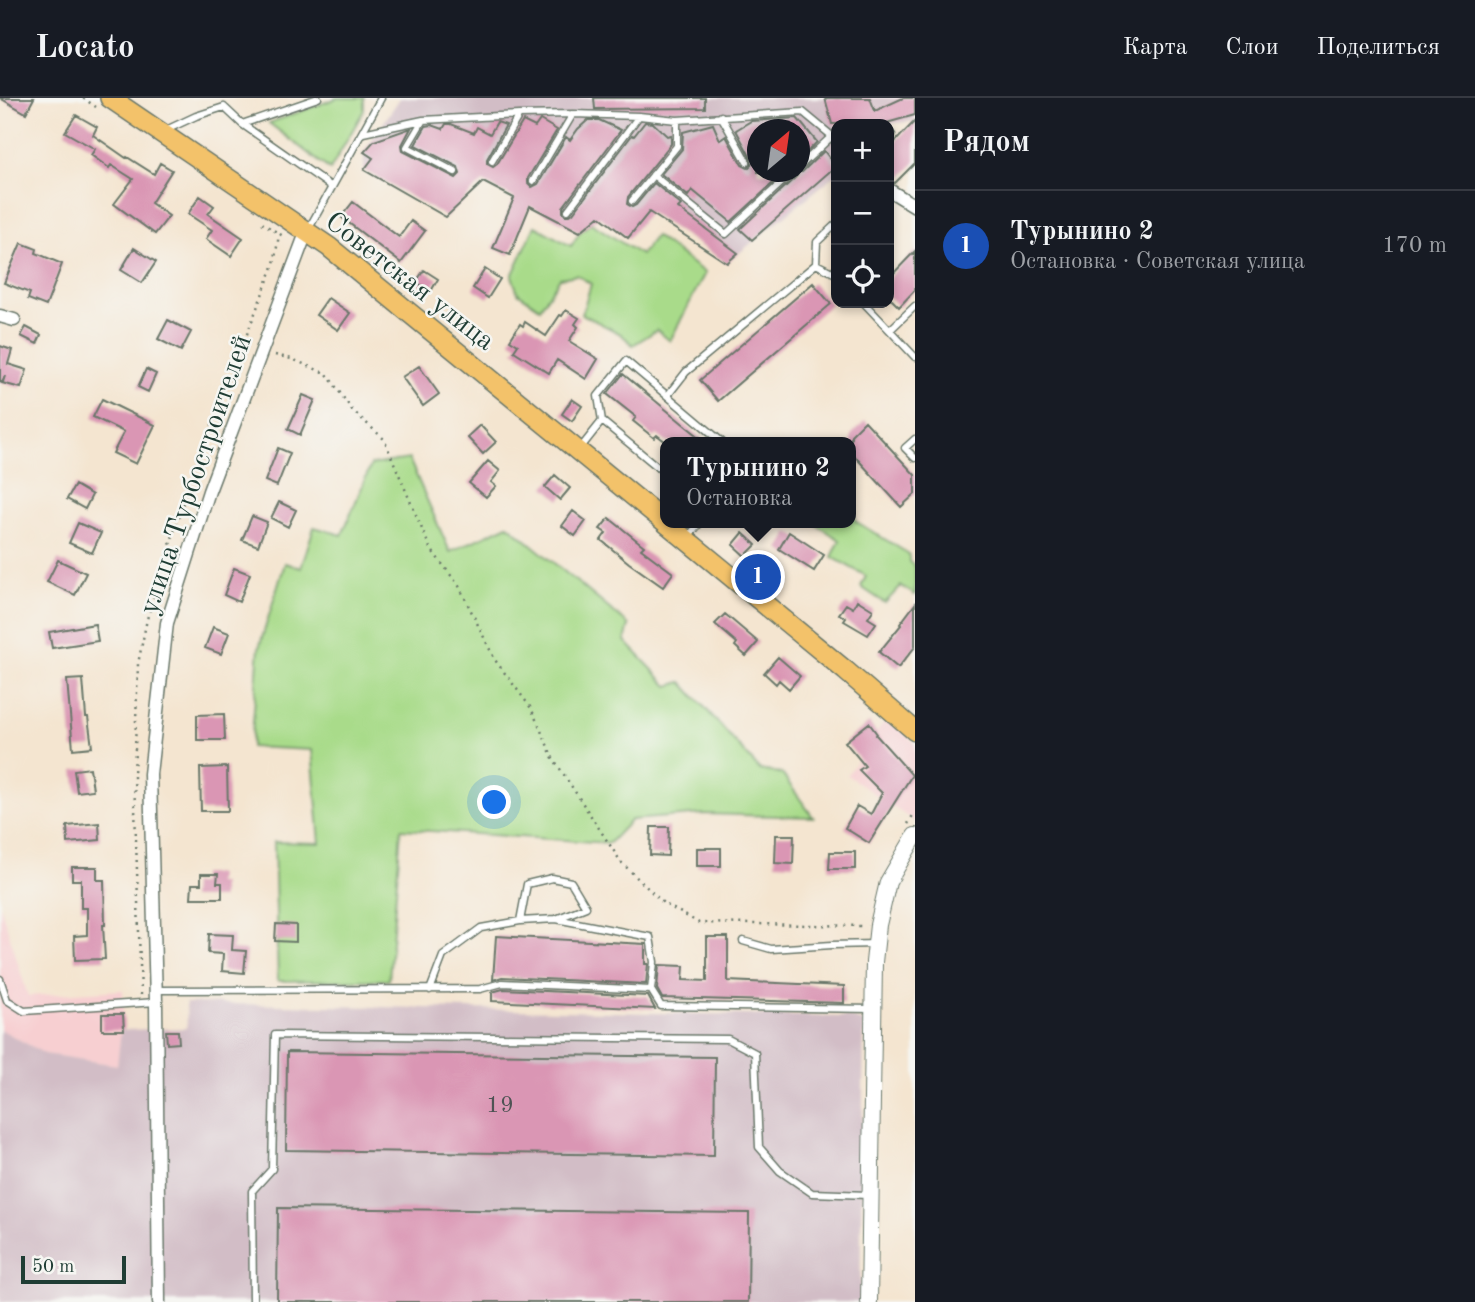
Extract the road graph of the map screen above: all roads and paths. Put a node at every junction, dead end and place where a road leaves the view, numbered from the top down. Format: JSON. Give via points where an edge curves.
{"nodes":[{"id":1,"x":83,"y":98,"type":"edge"},
{"id":2,"x":225,"y":98,"type":"edge"},
{"id":3,"x":318,"y":98,"type":"edge"},
{"id":4,"x":381,"y":98,"type":"edge"},
{"id":5,"x":107,"y":106,"type":"edge"},
{"id":6,"x":224,"y":107,"type":"junction"},
{"id":7,"x":573,"y":114,"type":"junction"},
{"id":8,"x":519,"y":115,"type":"junction"},
{"id":9,"x":639,"y":116,"type":"junction"},
{"id":10,"x":721,"y":116,"type":"junction"},
{"id":11,"x":423,"y":120,"type":"junction"},
{"id":12,"x":677,"y":120,"type":"junction"},
{"id":13,"x":242,"y":124,"type":"junction"},
{"id":14,"x":160,"y":133,"type":"junction"},
{"id":15,"x":363,"y":133,"type":"junction"},
{"id":16,"x":831,"y":136,"type":"edge"},
{"id":17,"x":831,"y":141,"type":"edge"},
{"id":18,"x":810,"y":158,"type":"edge"},
{"id":19,"x":492,"y":162,"type":"dead end"},
{"id":20,"x":747,"y":162,"type":"dead end"},
{"id":21,"x":455,"y":172,"type":"dead end"},
{"id":22,"x":653,"y":175,"type":"junction"},
{"id":23,"x":533,"y":181,"type":"dead end"},
{"id":24,"x":782,"y":182,"type":"edge"},
{"id":25,"x":332,"y":187,"type":"junction"},
{"id":26,"x":894,"y":193,"type":"edge"},
{"id":27,"x":632,"y":201,"type":"dead end"},
{"id":28,"x":915,"y":206,"type":"edge"},
{"id":29,"x":568,"y":210,"type":"dead end"},
{"id":30,"x":257,"y":220,"type":"dead end"},
{"id":31,"x":831,"y":229,"type":"edge"},
{"id":32,"x":304,"y":238,"type":"junction"},
{"id":33,"x":816,"y":264,"type":"junction"},
{"id":34,"x":831,"y":272,"type":"edge"},
{"id":35,"x":915,"y":306,"type":"edge"},
{"id":36,"x":869,"y":308,"type":"edge"},
{"id":37,"x":0,"y":316,"type":"edge"},
{"id":38,"x":14,"y":320,"type":"dead end"},
{"id":39,"x":890,"y":330,"type":"junction"},
{"id":40,"x":261,"y":351,"type":"junction"},
{"id":41,"x":915,"y":356,"type":"edge"},
{"id":42,"x":668,"y":395,"type":"junction"},
{"id":43,"x":602,"y":421,"type":"junction"},
{"id":44,"x":716,"y":437,"type":"edge"},
{"id":45,"x":915,"y":439,"type":"edge"},
{"id":46,"x":578,"y":451,"type":"junction"},
{"id":47,"x":915,"y":458,"type":"edge"},
{"id":48,"x":660,"y":469,"type":"edge"},
{"id":49,"x":660,"y":517,"type":"edge"},
{"id":50,"x":673,"y":528,"type":"edge"},
{"id":51,"x":696,"y":528,"type":"edge"},
{"id":52,"x":686,"y":540,"type":"junction"},
{"id":53,"x":915,"y":731,"type":"edge"},
{"id":54,"x":915,"y":836,"type":"edge"},
{"id":55,"x":556,"y":919,"type":"junction"},
{"id":56,"x":520,"y":920,"type":"junction"},
{"id":57,"x":869,"y":926,"type":"dead end"},
{"id":58,"x":743,"y":941,"type":"dead end"},
{"id":59,"x":876,"y":944,"type":"junction"},
{"id":60,"x":0,"y":979,"type":"edge"},
{"id":61,"x":430,"y":990,"type":"junction"},
{"id":62,"x":651,"y":990,"type":"junction"},
{"id":63,"x":156,"y":996,"type":"junction"},
{"id":64,"x":873,"y":1009,"type":"junction"},
{"id":65,"x":870,"y":1195,"type":"junction"},
{"id":66,"x":159,"y":1302,"type":"edge"},
{"id":67,"x":253,"y":1302,"type":"edge"},
{"id":68,"x":869,"y":1302,"type":"edge"}],
"edges":[{"from":1,"to":5,"type":"path"},
{"from":2,"to":6,"type":"lane"},
{"from":3,"to":13,"type":"lane"},
{"from":4,"to":15,"type":"lane"},
{"from":5,"to":14,"type":"main road","name":"Советская улица"},
{"from":6,"to":13,"type":"lane"},
{"from":6,"to":14,"type":"lane"},
{"from":7,"to":8,"type":"lane"},
{"from":7,"to":9,"type":"lane"},
{"from":7,"to":23,"type":"lane"},
{"from":8,"to":11,"type":"lane"},
{"from":8,"to":19,"type":"lane"},
{"from":9,"to":12,"type":"lane"},
{"from":9,"to":29,"type":"lane"},
{"from":10,"to":12,"type":"lane"},
{"from":10,"to":16,"type":"lane","via":[[803,111]]},
{"from":10,"to":20,"type":"lane"},
{"from":11,"to":15,"type":"lane"},
{"from":11,"to":21,"type":"lane","via":[[407,148]]},
{"from":12,"to":22,"type":"lane","via":[[677,146]]},
{"from":13,"to":25,"type":"lane"},
{"from":14,"to":32,"type":"main road","name":"Советская улица"},
{"from":15,"to":25,"type":"lane"},
{"from":17,"to":18,"type":"lane"},
{"from":22,"to":24,"type":"lane","via":[[726,233]]},
{"from":22,"to":27,"type":"lane"},
{"from":25,"to":32,"type":"lane"},
{"from":26,"to":28,"type":"street"},
{"from":30,"to":32,"type":"path","via":[[279,235]]},
{"from":31,"to":33,"type":"lane","via":[[817,242]]},
{"from":32,"to":40,"type":"street","name":"улица Турбостроителей"},
{"from":32,"to":46,"type":"main road","name":"Советская улица","via":[[329,247]]},
{"from":33,"to":34,"type":"lane"},
{"from":33,"to":42,"type":"lane","via":[[686,372]]},
{"from":35,"to":39,"type":"lane"},
{"from":36,"to":39,"type":"lane"},
{"from":37,"to":38,"type":"street"},
{"from":39,"to":41,"type":"lane"},
{"from":40,"to":57,"type":"path","via":[[327,374],[352,410],[384,439],[430,548],[459,586],[495,660],[531,708],[553,758],[621,862],[663,903],[699,923]]},
{"from":40,"to":63,"type":"street","name":"улица Турбостроителей","via":[[167,623],[150,774]]},
{"from":42,"to":43,"type":"lane","via":[[626,361],[598,396]]},
{"from":42,"to":44,"type":"lane"},
{"from":43,"to":46,"type":"lane"},
{"from":43,"to":48,"type":"lane"},
{"from":45,"to":47,"type":"lane","via":[[905,448]]},
{"from":46,"to":49,"type":"main road","name":"Советская улица"},
{"from":50,"to":52,"type":"main road","name":"Советская улица"},
{"from":51,"to":52,"type":"lane"},
{"from":52,"to":53,"type":"main road","name":"Советская улица"},
{"from":54,"to":59,"type":"street","via":[[888,882]]},
{"from":55,"to":56,"type":"lane"},
{"from":55,"to":56,"type":"lane","via":[[586,907],[571,882],[552,878],[527,884]]},
{"from":55,"to":62,"type":"lane","via":[[650,937],[654,962]]},
{"from":56,"to":61,"type":"lane","via":[[481,928],[443,956]]},
{"from":58,"to":59,"type":"lane","via":[[771,950]]},
{"from":59,"to":64,"type":"street"},
{"from":60,"to":63,"type":"lane","via":[[7,1000],[23,1011]]},
{"from":61,"to":62,"type":"lane","via":[[480,989],[502,983]]},
{"from":61,"to":63,"type":"lane"},
{"from":62,"to":64,"type":"lane","via":[[661,1006]]},
{"from":63,"to":66,"type":"street","name":"улица Турбостроителей"},
{"from":64,"to":65,"type":"street"},
{"from":65,"to":67,"type":"lane","via":[[812,1192],[780,1171],[759,1147],[755,1053],[728,1039],[275,1035],[272,1169],[252,1191]]},
{"from":65,"to":68,"type":"street"}]}
